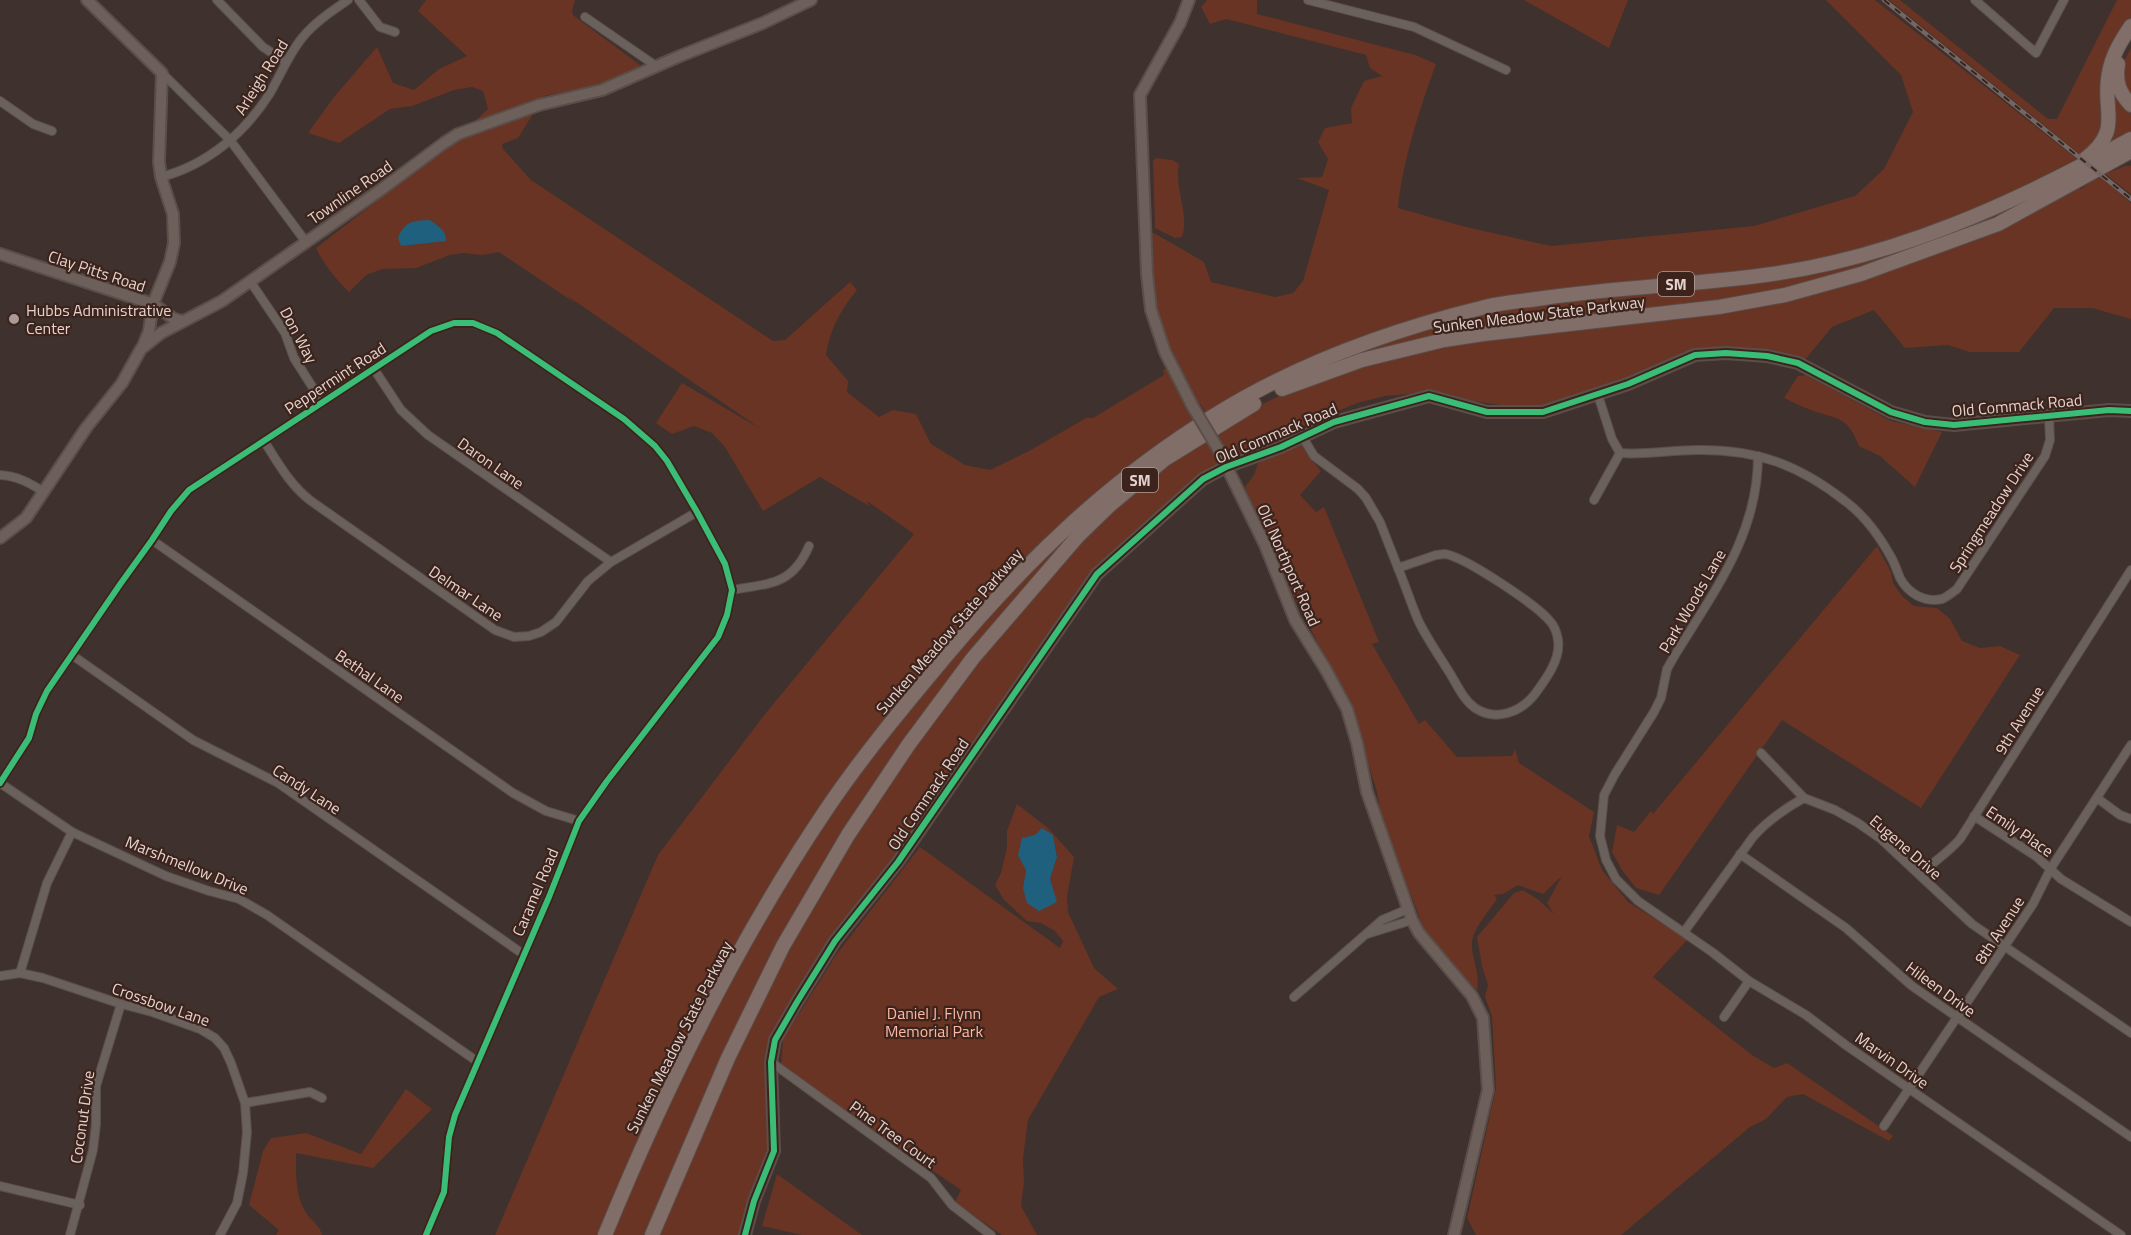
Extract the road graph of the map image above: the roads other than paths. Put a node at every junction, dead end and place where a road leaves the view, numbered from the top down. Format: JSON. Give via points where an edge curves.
{"nodes":[{"id":1,"x":217,"y":0,"type":"edge"},
{"id":2,"x":348,"y":0,"type":"edge"},
{"id":3,"x":359,"y":0,"type":"edge"},
{"id":4,"x":811,"y":0,"type":"edge"},
{"id":5,"x":1189,"y":0,"type":"edge"},
{"id":6,"x":1308,"y":0,"type":"edge"},
{"id":7,"x":1975,"y":0,"type":"edge"},
{"id":8,"x":2064,"y":0,"type":"edge"},
{"id":9,"x":90,"y":1,"type":"edge"},
{"id":10,"x":585,"y":17,"type":"dead end"},
{"id":11,"x":2131,"y":26,"type":"edge"},
{"id":12,"x":395,"y":32,"type":"dead end"},
{"id":13,"x":2131,"y":42,"type":"edge"},
{"id":14,"x":286,"y":62,"type":"junction"},
{"id":15,"x":656,"y":66,"type":"junction"},
{"id":16,"x":1506,"y":70,"type":"dead end"},
{"id":17,"x":162,"y":73,"type":"junction"},
{"id":18,"x":0,"y":101,"type":"edge"},
{"id":19,"x":2131,"y":105,"type":"edge"},
{"id":20,"x":51,"y":131,"type":"dead end"},
{"id":21,"x":2131,"y":139,"type":"edge"},
{"id":22,"x":230,"y":140,"type":"junction"},
{"id":23,"x":2131,"y":151,"type":"edge"},
{"id":24,"x":2131,"y":163,"type":"edge"},
{"id":25,"x":2107,"y":166,"type":"junction"},
{"id":26,"x":161,"y":177,"type":"junction"},
{"id":27,"x":2056,"y":180,"type":"junction"},
{"id":28,"x":306,"y":242,"type":"junction"},
{"id":29,"x":0,"y":254,"type":"edge"},
{"id":30,"x":250,"y":281,"type":"junction"},
{"id":31,"x":153,"y":304,"type":"junction"},
{"id":32,"x":183,"y":321,"type":"junction"},
{"id":33,"x":141,"y":350,"type":"junction"},
{"id":34,"x":374,"y":369,"type":"junction"},
{"id":35,"x":1598,"y":395,"type":"junction"},
{"id":36,"x":322,"y":402,"type":"junction"},
{"id":37,"x":2131,"y":411,"type":"edge"},
{"id":38,"x":2049,"y":417,"type":"junction"},
{"id":39,"x":1302,"y":436,"type":"junction"},
{"id":40,"x":264,"y":441,"type":"junction"},
{"id":41,"x":1620,"y":453,"type":"junction"},
{"id":42,"x":1758,"y":456,"type":"junction"},
{"id":43,"x":1226,"y":467,"type":"junction"},
{"id":44,"x":0,"y":475,"type":"edge"},
{"id":45,"x":44,"y":492,"type":"junction"},
{"id":46,"x":1594,"y":500,"type":"dead end"},
{"id":47,"x":697,"y":512,"type":"junction"},
{"id":48,"x":0,"y":538,"type":"edge"},
{"id":49,"x":152,"y":540,"type":"junction"},
{"id":50,"x":809,"y":546,"type":"dead end"},
{"id":51,"x":611,"y":562,"type":"junction"},
{"id":52,"x":1398,"y":568,"type":"junction"},
{"id":53,"x":2131,"y":570,"type":"edge"},
{"id":54,"x":732,"y":590,"type":"junction"},
{"id":55,"x":72,"y":655,"type":"junction"},
{"id":56,"x":2131,"y":745,"type":"edge"},
{"id":57,"x":1761,"y":753,"type":"dead end"},
{"id":58,"x":0,"y":783,"type":"edge"},
{"id":59,"x":1804,"y":798,"type":"junction"},
{"id":60,"x":2097,"y":798,"type":"junction"},
{"id":61,"x":1974,"y":816,"type":"junction"},
{"id":62,"x":2131,"y":819,"type":"edge"},
{"id":63,"x":579,"y":821,"type":"junction"},
{"id":64,"x":72,"y":832,"type":"junction"},
{"id":65,"x":1740,"y":854,"type":"junction"},
{"id":66,"x":2051,"y":868,"type":"junction"},
{"id":67,"x":1920,"y":875,"type":"junction"},
{"id":68,"x":1647,"y":908,"type":"joint"},
{"id":69,"x":1408,"y":909,"type":"junction"},
{"id":70,"x":1412,"y":920,"type":"junction"},
{"id":71,"x":2131,"y":922,"type":"edge"},
{"id":72,"x":1684,"y":932,"type":"junction"},
{"id":73,"x":1363,"y":936,"type":"junction"},
{"id":74,"x":2004,"y":946,"type":"junction"},
{"id":75,"x":523,"y":954,"type":"junction"},
{"id":76,"x":20,"y":973,"type":"junction"},
{"id":77,"x":0,"y":976,"type":"edge"},
{"id":78,"x":1749,"y":981,"type":"junction"},
{"id":79,"x":1294,"y":997,"type":"dead end"},
{"id":80,"x":121,"y":1004,"type":"junction"},
{"id":81,"x":1724,"y":1017,"type":"dead end"},
{"id":82,"x":1957,"y":1018,"type":"junction"},
{"id":83,"x":2131,"y":1033,"type":"edge"},
{"id":84,"x":478,"y":1062,"type":"junction"},
{"id":85,"x":771,"y":1062,"type":"junction"},
{"id":86,"x":1909,"y":1089,"type":"junction"},
{"id":87,"x":322,"y":1098,"type":"dead end"},
{"id":88,"x":245,"y":1103,"type":"junction"},
{"id":89,"x":1884,"y":1126,"type":"dead end"},
{"id":90,"x":2131,"y":1137,"type":"edge"},
{"id":91,"x":0,"y":1186,"type":"edge"},
{"id":92,"x":80,"y":1205,"type":"junction"},
{"id":93,"x":70,"y":1235,"type":"edge"},
{"id":94,"x":220,"y":1235,"type":"edge"},
{"id":95,"x":426,"y":1235,"type":"edge"},
{"id":96,"x":605,"y":1235,"type":"edge"},
{"id":97,"x":652,"y":1235,"type":"edge"},
{"id":98,"x":745,"y":1235,"type":"edge"},
{"id":99,"x":991,"y":1235,"type":"edge"},
{"id":100,"x":1454,"y":1235,"type":"edge"},
{"id":101,"x":2121,"y":1235,"type":"edge"}],
"edges":[{"from":1,"to":14,"type":"street","via":[[263,47]]},
{"from":2,"to":14,"type":"street","name":"Arleigh Road","via":[[303,36]]},
{"from":3,"to":12,"type":"street","via":[[380,27]]},
{"from":4,"to":15,"type":"street","name":"Townline Road"},
{"from":5,"to":43,"type":"street","name":"Old Northport Road","bridge":true,"via":[[1140,95],[1147,274],[1151,310],[1166,351]]},
{"from":6,"to":16,"type":"street","via":[[1414,27]]},
{"from":7,"to":8,"type":"street","via":[[2036,53]]},
{"from":9,"to":17,"type":"street"},
{"from":10,"to":15,"type":"street"},
{"from":11,"to":27,"type":"highway","via":[[2115,51],[2108,75],[2110,122],[2106,135],[2091,154]]},
{"from":13,"to":19,"type":"highway","via":[[2118,64],[2116,76],[2123,98]]},
{"from":14,"to":22,"type":"street","name":"Arleigh Road","via":[[256,115]]},
{"from":15,"to":28,"type":"street","name":"Townline Road","via":[[602,90],[539,105],[459,134]]},
{"from":17,"to":22,"type":"street"},
{"from":17,"to":26,"type":"street"},
{"from":18,"to":20,"type":"street","via":[[33,124]]},
{"from":21,"to":27,"type":"highway","name":"Sunken Meadow State Parkway","number":"SM"},
{"from":22,"to":26,"type":"street","name":"Arleigh Road","via":[[181,172]]},
{"from":22,"to":28,"type":"street"},
{"from":23,"to":25,"type":"highway","name":"Sunken Meadow State Parkway","number":"SM"},
{"from":24,"to":25,"type":"highway"},
{"from":25,"to":97,"type":"highway","name":"Sunken Meadow State Parkway","number":"SM","via":[[1998,224],[1861,274],[1785,295],[1648,317],[1483,334],[1362,360],[1278,391],[1165,459],[1110,505],[1037,582],[923,724],[848,835],[783,946],[728,1058]]},
{"from":26,"to":31,"type":"street","via":[[172,214],[174,243]]},
{"from":27,"to":96,"type":"highway","name":"Sunken Meadow State Parkway","number":"SM","via":[[1938,232],[1798,270],[1492,305],[1369,340],[1217,413],[1142,464],[1075,519],[981,615],[889,724],[830,805],[776,889],[696,1034],[639,1152]]},
{"from":28,"to":30,"type":"street","name":"Townline Road"},
{"from":29,"to":31,"type":"street","name":"Clay Pitts Road"},
{"from":30,"to":32,"type":"street","name":"Townline Road"},
{"from":30,"to":36,"type":"street","name":"Don Way","via":[[285,333],[294,358]]},
{"from":31,"to":32,"type":"street","name":"Clay Pitts Road"},
{"from":31,"to":33,"type":"street"},
{"from":32,"to":33,"type":"street","name":"Townline Road"},
{"from":33,"to":45,"type":"street","name":"Townline Road"},
{"from":34,"to":36,"type":"street","name":"Peppermint Road"},
{"from":34,"to":47,"type":"street","name":"Peppermint Road","via":[[431,331],[454,323],[473,323],[497,333],[640,431],[667,461]]},
{"from":34,"to":51,"type":"street","name":"Daron Lane","via":[[401,410],[428,435]]},
{"from":35,"to":38,"type":"street","name":"Old Commack Road","via":[[1695,355],[1726,353],[1798,363],[1891,412],[1925,422],[1954,425]]},
{"from":35,"to":39,"type":"street","name":"Old Commack Road","via":[[1555,410],[1528,413],[1487,412],[1429,396],[1359,414]]},
{"from":35,"to":41,"type":"street"},
{"from":36,"to":40,"type":"street","name":"Peppermint Road"},
{"from":37,"to":38,"type":"street","name":"Old Commack Road"},
{"from":38,"to":42,"type":"street","name":"Springmeadow Drive","via":[[2050,440],[2044,456],[1957,589],[1942,599],[1920,598],[1907,589],[1876,534],[1855,508],[1827,486],[1794,467]]},
{"from":39,"to":43,"type":"street","name":"Old Commack Road"},
{"from":39,"to":52,"type":"street","via":[[1314,456],[1366,498]]},
{"from":40,"to":49,"type":"street","name":"Peppermint Road","via":[[189,490]]},
{"from":40,"to":51,"type":"street","name":"Delmar Lane","via":[[298,491],[495,630],[514,637],[541,632],[556,622],[588,581]]},
{"from":41,"to":42,"type":"street","name":"Springmeadow Drive","via":[[1698,450]]},
{"from":41,"to":46,"type":"street"},
{"from":42,"to":68,"type":"street","name":"Park Woods Lane","via":[[1748,527],[1667,669],[1654,712],[1604,795],[1600,836],[1606,860],[1621,885]]},
{"from":43,"to":69,"type":"street","name":"Old Northport Road","via":[[1250,510],[1295,620],[1347,709],[1367,792]]},
{"from":43,"to":85,"type":"street","name":"Old Commack Road","via":[[1203,479],[1097,574],[898,862],[835,941],[775,1040]]},
{"from":44,"to":45,"type":"street","via":[[27,482]]},
{"from":45,"to":48,"type":"street","name":"Townline Road","via":[[26,518]]},
{"from":47,"to":51,"type":"street","name":"Delmar Lane"},
{"from":47,"to":54,"type":"street","name":"Peppermint Road","via":[[725,564]]},
{"from":49,"to":55,"type":"street","name":"Peppermint Road"},
{"from":49,"to":63,"type":"street","name":"Bethal Lane","via":[[513,793],[546,811]]},
{"from":50,"to":54,"type":"street","via":[[794,571],[758,588]]},
{"from":52,"to":52,"type":"street","via":[[1419,621],[1465,698],[1489,714],[1503,715],[1523,707],[1541,686],[1558,653],[1551,622],[1535,607],[1453,555],[1436,555]]},
{"from":53,"to":61,"type":"street","name":"9th Avenue"},
{"from":54,"to":63,"type":"street","name":"Caramel Road","via":[[718,637]]},
{"from":55,"to":58,"type":"street","name":"Peppermint Road","via":[[47,691],[29,738]]},
{"from":55,"to":75,"type":"street","name":"Candy Lane","via":[[193,740],[278,783]]},
{"from":56,"to":60,"type":"street","name":"8th Avenue"},
{"from":57,"to":59,"type":"street"},
{"from":58,"to":64,"type":"street","name":"Marshmellow Drive"},
{"from":59,"to":65,"type":"street","via":[[1766,822]]},
{"from":59,"to":67,"type":"street","name":"Eugene Drive","via":[[1858,823]]},
{"from":60,"to":62,"type":"street"},
{"from":60,"to":66,"type":"street","name":"8th Avenue"},
{"from":61,"to":66,"type":"street","name":"Emily Place"},
{"from":61,"to":67,"type":"street","name":"9th Avenue","via":[[1949,851]]},
{"from":63,"to":75,"type":"street","name":"Caramel Road"},
{"from":64,"to":76,"type":"street","via":[[47,883]]},
{"from":64,"to":84,"type":"street","name":"Marshmellow Drive","via":[[166,876],[239,899]]},
{"from":65,"to":72,"type":"street"},
{"from":65,"to":82,"type":"street","name":"Hileen Drive","via":[[1846,928],[1912,986]]},
{"from":66,"to":71,"type":"street","name":"Emily Place","via":[[2061,879]]},
{"from":66,"to":74,"type":"street","name":"8th Avenue","via":[[2033,904]]},
{"from":67,"to":74,"type":"street","name":"Eugene Drive","via":[[1972,924]]},
{"from":68,"to":72,"type":"street","name":"Marvin Drive"},
{"from":69,"to":70,"type":"street","name":"Old Northport Road"},
{"from":69,"to":73,"type":"street","via":[[1382,920]]},
{"from":70,"to":73,"type":"street"},
{"from":70,"to":100,"type":"street","name":"Old Northport Road","via":[[1472,996],[1483,1018],[1488,1090]]},
{"from":72,"to":78,"type":"street","name":"Marvin Drive"},
{"from":73,"to":79,"type":"street"},
{"from":74,"to":82,"type":"street","name":"8th Avenue"},
{"from":74,"to":83,"type":"street","name":"Eugene Drive"},
{"from":75,"to":84,"type":"street","name":"Caramel Road"},
{"from":76,"to":77,"type":"street","name":"Crossbow Lane"},
{"from":76,"to":80,"type":"street","name":"Crossbow Lane"},
{"from":78,"to":81,"type":"street"},
{"from":78,"to":86,"type":"street","name":"Marvin Drive","via":[[1806,1015]]},
{"from":80,"to":88,"type":"street","name":"Crossbow Lane","via":[[200,1029],[214,1038],[224,1048]]},
{"from":80,"to":92,"type":"street","name":"Coconut Drive","via":[[96,1086],[93,1150]]},
{"from":82,"to":86,"type":"street","name":"8th Avenue"},
{"from":82,"to":90,"type":"street","name":"Hileen Drive"},
{"from":84,"to":95,"type":"street","name":"Caramel Road","via":[[455,1115],[444,1192]]},
{"from":85,"to":98,"type":"street","name":"Old Commack Road","via":[[774,1151]]},
{"from":85,"to":99,"type":"street","name":"Pine Tree Court","via":[[931,1178],[952,1205]]},
{"from":86,"to":89,"type":"street","name":"8th Avenue"},
{"from":86,"to":101,"type":"street","name":"Marvin Drive"},
{"from":87,"to":88,"type":"street","via":[[310,1092]]},
{"from":88,"to":94,"type":"street","name":"Crossbow Lane","via":[[243,1173],[237,1203]]},
{"from":91,"to":92,"type":"street"},
{"from":92,"to":93,"type":"street","name":"Coconut Drive"}]}
